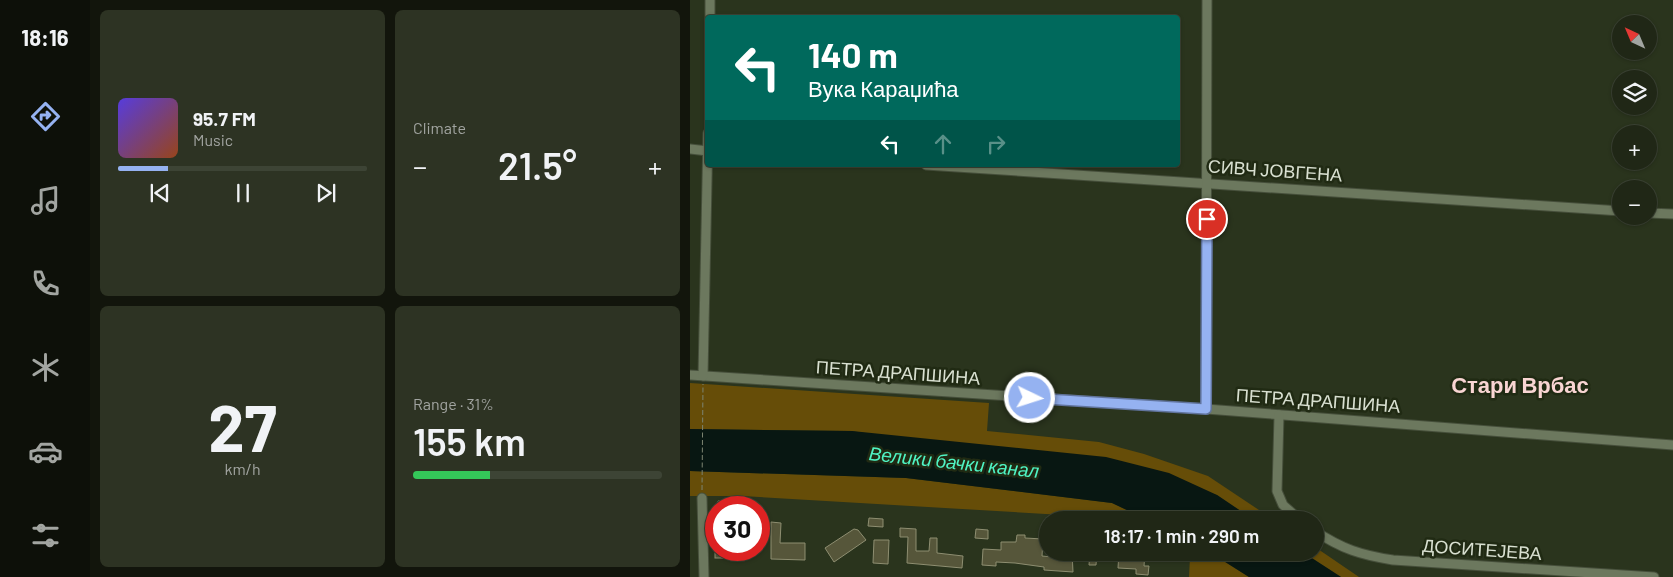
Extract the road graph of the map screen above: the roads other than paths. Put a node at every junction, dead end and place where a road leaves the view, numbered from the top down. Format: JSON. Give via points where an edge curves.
{"nodes":[{"id":1,"x":710,"y":0,"type":"edge"},
{"id":2,"x":1207,"y":0,"type":"edge"},
{"id":3,"x":710,"y":15,"type":"edge"},
{"id":4,"x":690,"y":150,"type":"edge"},
{"id":5,"x":705,"y":151,"type":"edge"},
{"id":6,"x":707,"y":167,"type":"edge"},
{"id":7,"x":957,"y":167,"type":"edge"},
{"id":8,"x":1207,"y":183,"type":"junction"},
{"id":9,"x":1612,"y":210,"type":"edge"},
{"id":10,"x":1657,"y":213,"type":"edge"},
{"id":11,"x":1673,"y":214,"type":"edge"},
{"id":12,"x":690,"y":375,"type":"edge"},
{"id":13,"x":703,"y":376,"type":"junction"},
{"id":14,"x":1206,"y":409,"type":"junction"},
{"id":15,"x":1279,"y":415,"type":"junction"},
{"id":16,"x":1673,"y":444,"type":"edge"},
{"id":17,"x":702,"y":498,"type":"road end"},
{"id":18,"x":1290,"y":511,"type":"edge"},
{"id":19,"x":1324,"y":536,"type":"edge"},
{"id":20,"x":704,"y":577,"type":"edge"},
{"id":21,"x":1654,"y":577,"type":"edge"}],
"edges":[{"from":1,"to":3,"type":"street"},
{"from":2,"to":8,"type":"street"},
{"from":4,"to":5,"type":"street"},
{"from":6,"to":13,"type":"street"},
{"from":7,"to":8,"type":"street","name":"СИВЧ ЈОВГЕНА"},
{"from":8,"to":9,"type":"street","name":"СИВЧ ЈОВГЕНА"},
{"from":8,"to":14,"type":"street"},
{"from":10,"to":11,"type":"street"},
{"from":12,"to":13,"type":"street","name":"ПЕТРА ДРАПШИНА"},
{"from":13,"to":14,"type":"street","name":"ПЕТРА ДРАПШИНА"},
{"from":14,"to":15,"type":"street","name":"ПЕТРА ДРАПШИНА"},
{"from":15,"to":16,"type":"street","name":"ПЕТРА ДРАПШИНА"},
{"from":15,"to":18,"type":"street","via":[[1277,491]]},
{"from":17,"to":20,"type":"street"},
{"from":19,"to":21,"type":"street","name":"ДОСИТЕЈЕВА","via":[[1340,547],[1364,556],[1393,560]]}]}
